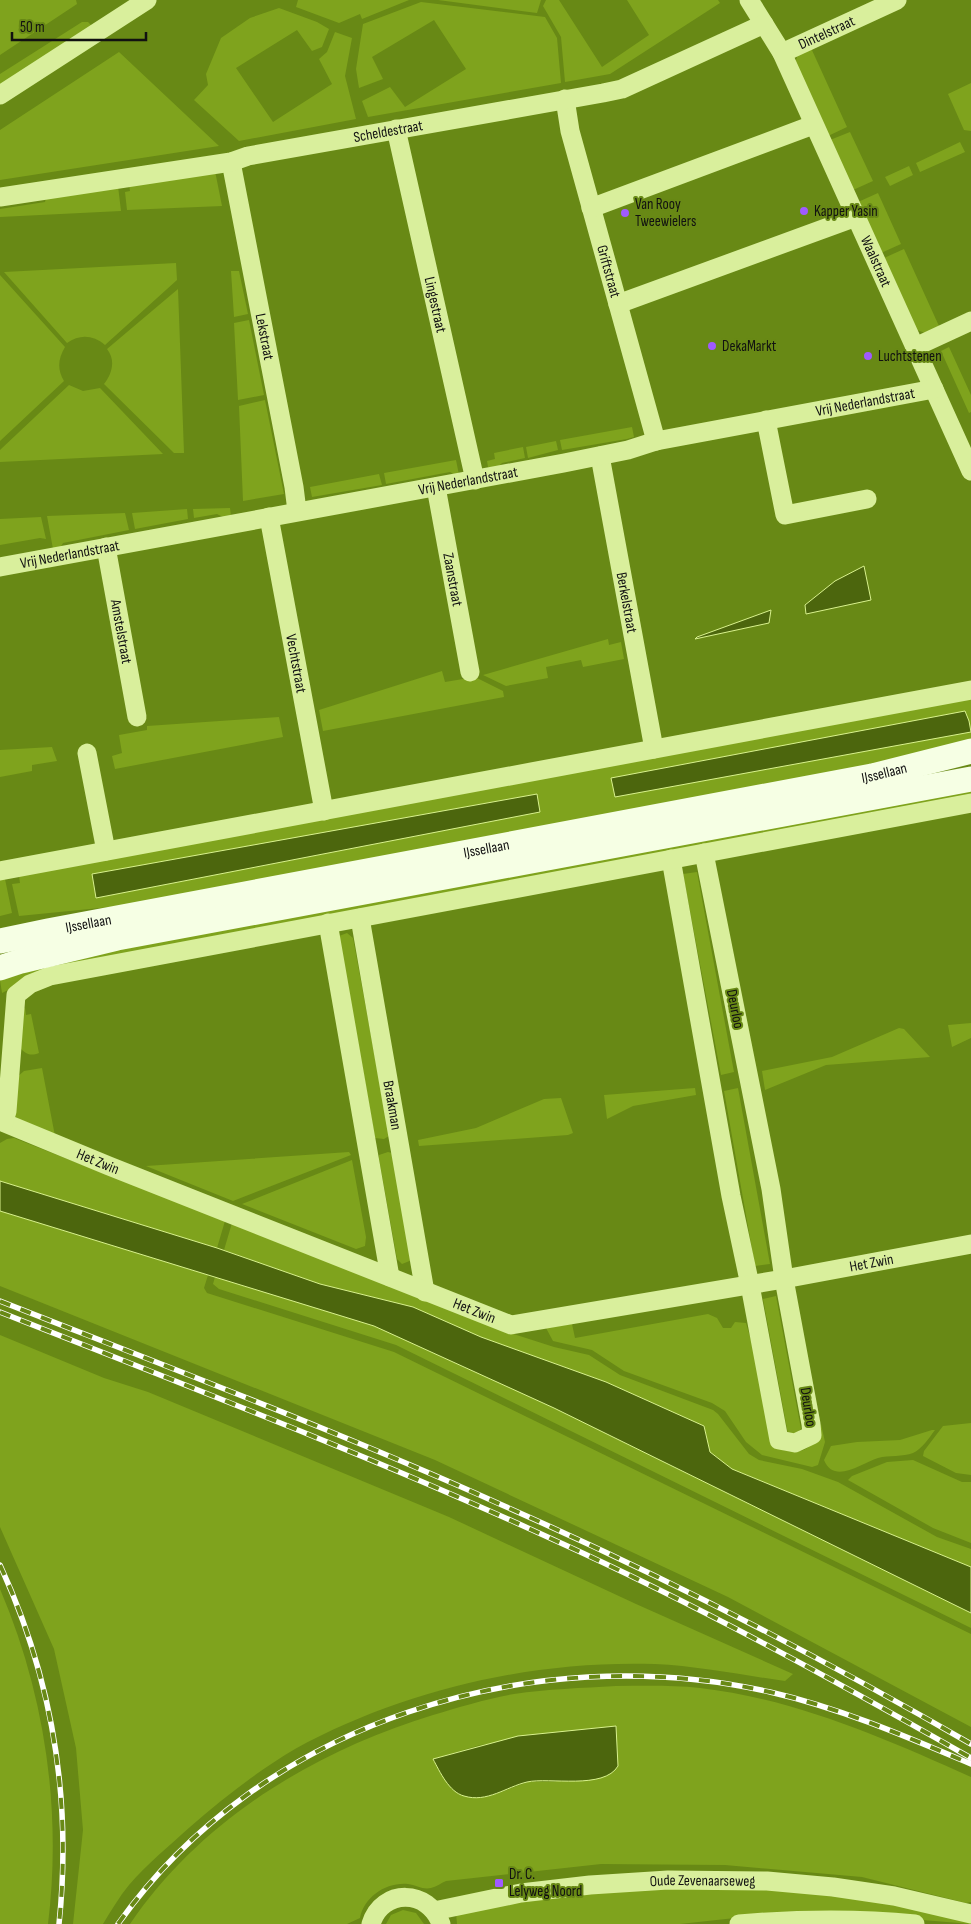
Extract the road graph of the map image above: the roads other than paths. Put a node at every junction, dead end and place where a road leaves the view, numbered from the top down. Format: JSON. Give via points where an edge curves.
{"nodes":[{"id":1,"x":147,"y":0,"type":"edge"},
{"id":2,"x":749,"y":0,"type":"edge"},
{"id":3,"x":897,"y":0,"type":"edge"},
{"id":4,"x":764,"y":24,"type":"junction"},
{"id":5,"x":782,"y":53,"type":"junction"},
{"id":6,"x":0,"y":95,"type":"edge"},
{"id":7,"x":565,"y":99,"type":"junction"},
{"id":8,"x":813,"y":125,"type":"junction"},
{"id":9,"x":396,"y":129,"type":"junction"},
{"id":10,"x":230,"y":162,"type":"junction"},
{"id":11,"x":0,"y":197,"type":"edge"},
{"id":12,"x":591,"y":208,"type":"junction"},
{"id":13,"x":856,"y":217,"type":"junction"},
{"id":14,"x":618,"y":304,"type":"junction"},
{"id":15,"x":971,"y":321,"type":"edge"},
{"id":16,"x":915,"y":347,"type":"junction"},
{"id":17,"x":934,"y":389,"type":"junction"},
{"id":18,"x":766,"y":420,"type":"junction"},
{"id":19,"x":656,"y":441,"type":"junction"},
{"id":20,"x":600,"y":456,"type":"junction"},
{"id":21,"x":971,"y":471,"type":"edge"},
{"id":22,"x":475,"y":480,"type":"junction"},
{"id":23,"x":436,"y":487,"type":"junction"},
{"id":24,"x":867,"y":499,"type":"dead end"},
{"id":25,"x":297,"y":511,"type":"junction"},
{"id":26,"x":268,"y":517,"type":"junction"},
{"id":27,"x":106,"y":547,"type":"junction"},
{"id":28,"x":0,"y":567,"type":"edge"},
{"id":29,"x":470,"y":672,"type":"dead end"},
{"id":30,"x":971,"y":690,"type":"edge"},
{"id":31,"x":138,"y":717,"type":"dead end"},
{"id":32,"x":654,"y":749,"type":"junction"},
{"id":33,"x":971,"y":751,"type":"edge"},
{"id":34,"x":87,"y":753,"type":"dead end"},
{"id":35,"x":971,"y":779,"type":"edge"},
{"id":36,"x":971,"y":803,"type":"edge"},
{"id":37,"x":324,"y":811,"type":"junction"},
{"id":38,"x":106,"y":851,"type":"junction"},
{"id":39,"x":704,"y":853,"type":"junction"},
{"id":40,"x":671,"y":858,"type":"junction"},
{"id":41,"x":0,"y":871,"type":"edge"},
{"id":42,"x":360,"y":918,"type":"junction"},
{"id":43,"x":328,"y":923,"type":"junction"},
{"id":44,"x":0,"y":942,"type":"edge"},
{"id":45,"x":0,"y":968,"type":"edge"},
{"id":46,"x":4,"y":1123,"type":"edge"},
{"id":47,"x":971,"y":1244,"type":"edge"},
{"id":48,"x":390,"y":1277,"type":"junction"},
{"id":49,"x":784,"y":1279,"type":"junction"},
{"id":50,"x":750,"y":1285,"type":"junction"},
{"id":51,"x":426,"y":1292,"type":"junction"},
{"id":52,"x":971,"y":1914,"type":"edge"},
{"id":53,"x":437,"y":1917,"type":"edge"},
{"id":54,"x":371,"y":1924,"type":"edge"},
{"id":55,"x":739,"y":1924,"type":"edge"},
{"id":56,"x":915,"y":1924,"type":"edge"}],
"edges":[{"from":1,"to":6,"type":"street"},
{"from":2,"to":4,"type":"street","name":"Waalstraat"},
{"from":3,"to":5,"type":"street","name":"Dintelstraat"},
{"from":4,"to":5,"type":"street","name":"Waalstraat"},
{"from":4,"to":7,"type":"street","name":"Scheldestraat","via":[[622,89]]},
{"from":5,"to":8,"type":"street","name":"Waalstraat"},
{"from":7,"to":9,"type":"street","name":"Scheldestraat"},
{"from":7,"to":12,"type":"street","name":"Griftstraat","via":[[570,131]]},
{"from":8,"to":12,"type":"street"},
{"from":8,"to":13,"type":"street","name":"Waalstraat"},
{"from":9,"to":10,"type":"street","name":"Scheldestraat"},
{"from":9,"to":22,"type":"street","name":"Lingestraat"},
{"from":10,"to":11,"type":"street","name":"Scheldestraat"},
{"from":10,"to":25,"type":"street","name":"Lekstraat"},
{"from":12,"to":14,"type":"street","name":"Griftstraat"},
{"from":13,"to":14,"type":"street"},
{"from":13,"to":16,"type":"street","name":"Waalstraat"},
{"from":14,"to":19,"type":"street","name":"Griftstraat"},
{"from":15,"to":16,"type":"street"},
{"from":16,"to":17,"type":"street","name":"Waalstraat"},
{"from":17,"to":18,"type":"street","name":"Vrij Nederlandstraat"},
{"from":17,"to":21,"type":"street","name":"Waalstraat"},
{"from":18,"to":19,"type":"street","name":"Vrij Nederlandstraat"},
{"from":18,"to":24,"type":"street","via":[[785,515]]},
{"from":19,"to":20,"type":"street","name":"Vrij Nederlandstraat"},
{"from":20,"to":22,"type":"street","name":"Vrij Nederlandstraat"},
{"from":20,"to":32,"type":"street","name":"Berkelstraat"},
{"from":22,"to":23,"type":"street","name":"Vrij Nederlandstraat"},
{"from":23,"to":25,"type":"street","name":"Vrij Nederlandstraat"},
{"from":23,"to":29,"type":"street","name":"Zaanstraat"},
{"from":25,"to":26,"type":"street","name":"Vrij Nederlandstraat"},
{"from":26,"to":27,"type":"street","name":"Vrij Nederlandstraat"},
{"from":26,"to":37,"type":"street","name":"Vechtstraat"},
{"from":27,"to":28,"type":"street","name":"Vrij Nederlandstraat"},
{"from":27,"to":31,"type":"street","name":"Amstelstraat"},
{"from":30,"to":32,"type":"street"},
{"from":32,"to":37,"type":"street"},
{"from":33,"to":44,"type":"main road","name":"IJssellaan","via":[[872,776]]},
{"from":34,"to":38,"type":"street"},
{"from":35,"to":45,"type":"main road","name":"IJssellaan","via":[[117,938]]},
{"from":36,"to":39,"type":"street"},
{"from":37,"to":38,"type":"street"},
{"from":38,"to":41,"type":"street"},
{"from":39,"to":40,"type":"street"},
{"from":39,"to":49,"type":"street","name":"Deurloo","via":[[770,1189]]},
{"from":40,"to":42,"type":"street"},
{"from":40,"to":50,"type":"street","name":"Deurloo"},
{"from":42,"to":43,"type":"street"},
{"from":42,"to":51,"type":"street","name":"Braakman"},
{"from":43,"to":46,"type":"street","name":"Het Zwin","via":[[50,976],[30,984],[16,995]]},
{"from":43,"to":48,"type":"street"},
{"from":46,"to":48,"type":"street","name":"Het Zwin"},
{"from":47,"to":49,"type":"street","name":"Het Zwin"},
{"from":48,"to":51,"type":"street","name":"Het Zwin"},
{"from":49,"to":50,"type":"street","name":"Het Zwin"},
{"from":49,"to":50,"type":"street","name":"Deurloo","via":[[812,1434],[796,1443],[779,1440]]},
{"from":50,"to":51,"type":"street","name":"Het Zwin","via":[[511,1325]]},
{"from":52,"to":53,"type":"street","name":"Oude Zevenaarseweg","via":[[894,1896],[833,1887],[767,1881],[668,1880],[520,1894]]},
{"from":53,"to":54,"type":"street","via":[[427,1904],[418,1899],[398,1898],[381,1908]]},
{"from":55,"to":56,"type":"street","via":[[843,1919]]}]}
